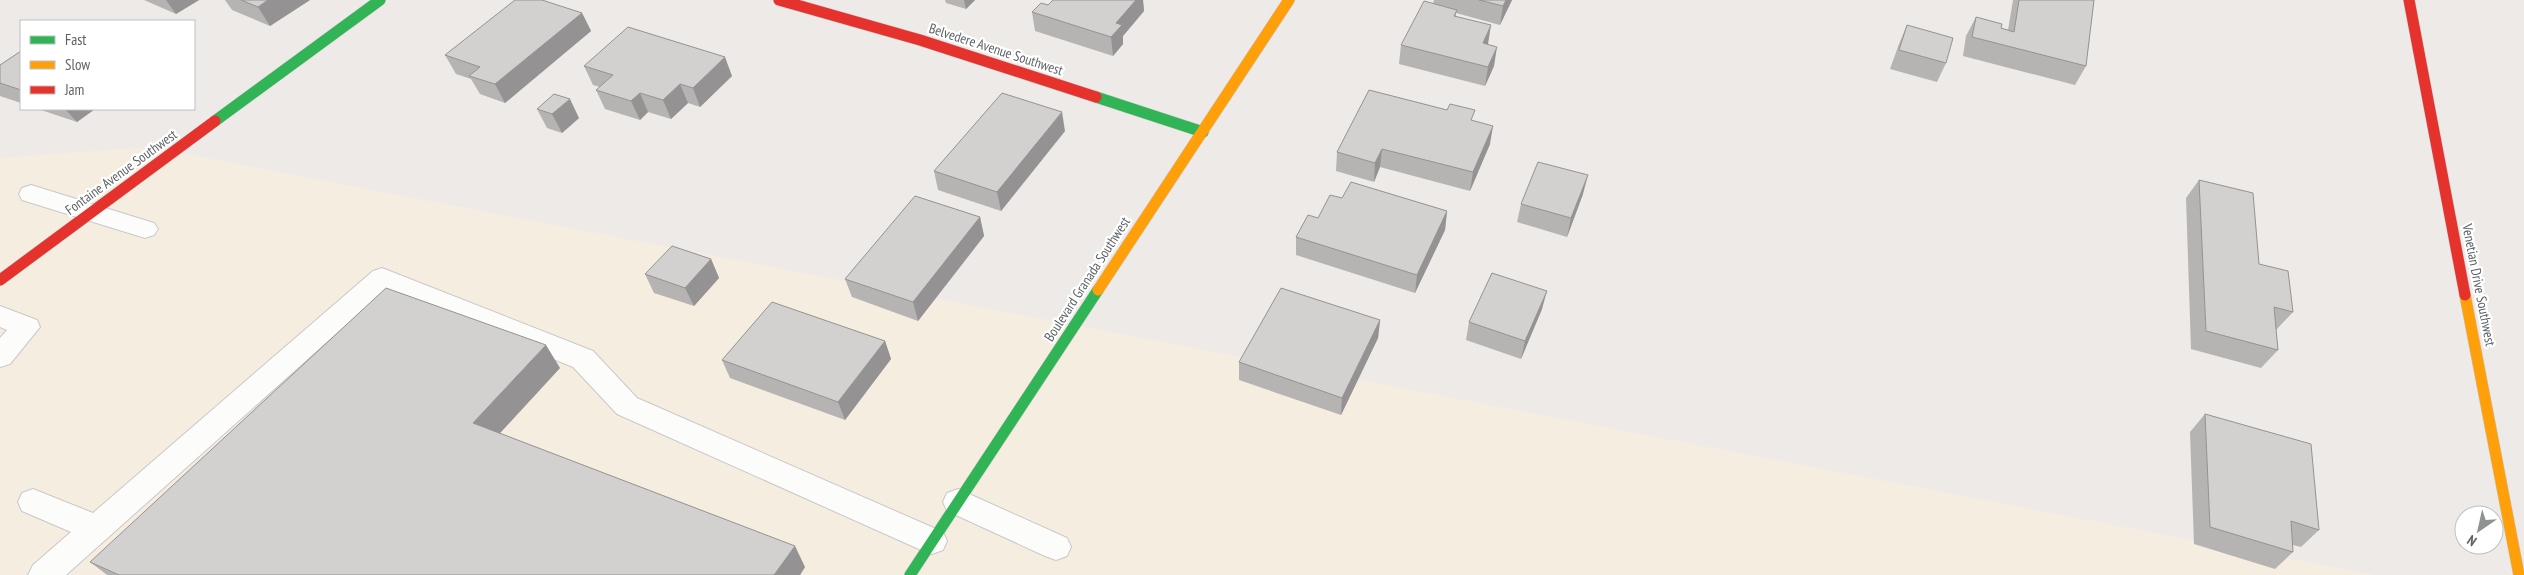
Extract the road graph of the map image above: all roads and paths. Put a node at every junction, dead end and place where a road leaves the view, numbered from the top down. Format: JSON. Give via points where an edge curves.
{"nodes":[{"id":1,"x":380,"y":0,"type":"edge"},
{"id":2,"x":779,"y":0,"type":"edge"},
{"id":3,"x":1289,"y":0,"type":"edge"},
{"id":4,"x":2409,"y":0,"type":"edge"},
{"id":5,"x":1202,"y":132,"type":"junction"},
{"id":6,"x":30,"y":194,"type":"dead end"},
{"id":7,"x":92,"y":212,"type":"junction"},
{"id":8,"x":145,"y":228,"type":"dead end"},
{"id":9,"x":0,"y":280,"type":"edge"},
{"id":10,"x":0,"y":316,"type":"edge"},
{"id":11,"x":0,"y":356,"type":"edge"},
{"id":12,"x":33,"y":502,"type":"dead end"},
{"id":13,"x":958,"y":502,"type":"junction"},
{"id":14,"x":97,"y":529,"type":"junction"},
{"id":15,"x":932,"y":541,"type":"junction"},
{"id":16,"x":1056,"y":547,"type":"dead end"},
{"id":17,"x":44,"y":575,"type":"edge"},
{"id":18,"x":910,"y":575,"type":"edge"},
{"id":19,"x":2519,"y":575,"type":"edge"}],
"edges":[{"from":1,"to":7,"type":"street","name":"Fontaine Avenue Southwest"},
{"from":2,"to":5,"type":"street","name":"Belvedere Avenue Southwest","via":[[920,40]]},
{"from":3,"to":5,"type":"street","name":"Boulevard Granada Southwest"},
{"from":4,"to":19,"type":"street","name":"Venetian Drive Southwest"},
{"from":5,"to":13,"type":"street","name":"Boulevard Granada Southwest"},
{"from":6,"to":7,"type":"lane"},
{"from":7,"to":8,"type":"lane"},
{"from":7,"to":9,"type":"street","name":"Fontaine Avenue Southwest"},
{"from":10,"to":11,"type":"lane","via":[[27,327]]},
{"from":12,"to":14,"type":"lane"},
{"from":13,"to":15,"type":"street","name":"Boulevard Granada Southwest"},
{"from":13,"to":16,"type":"lane"},
{"from":14,"to":15,"type":"lane","via":[[382,278],[583,359],[627,406]]},
{"from":14,"to":17,"type":"lane"},
{"from":15,"to":18,"type":"street","name":"Boulevard Granada Southwest"}]}
